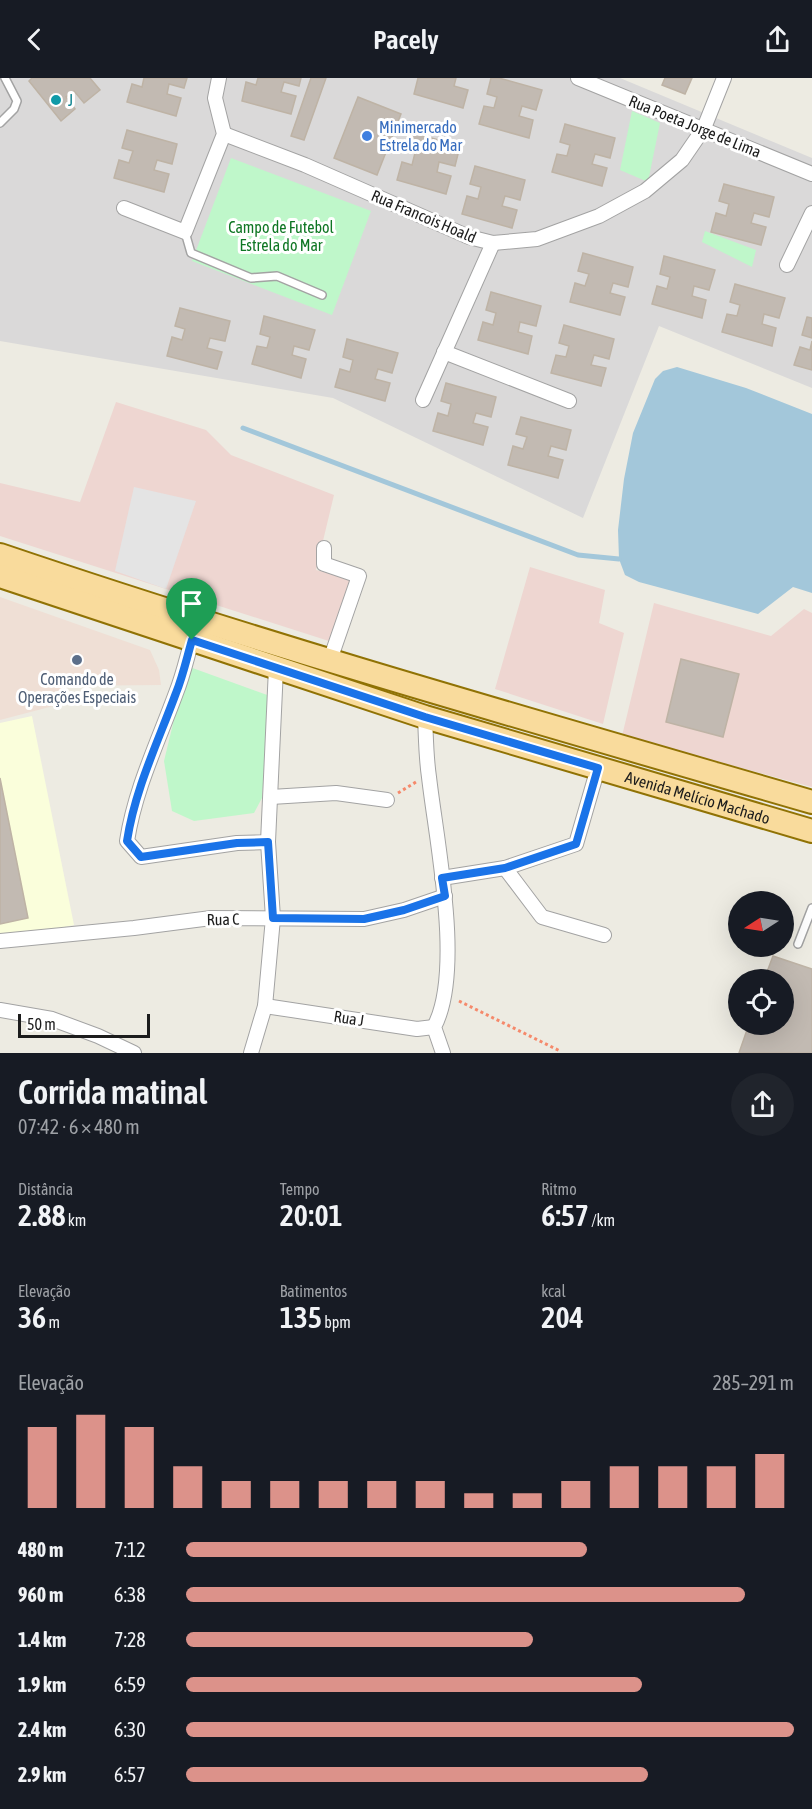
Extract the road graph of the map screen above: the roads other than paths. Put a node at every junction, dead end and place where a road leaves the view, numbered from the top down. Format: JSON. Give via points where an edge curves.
{"nodes":[{"id":1,"x":5,"y":78,"type":"edge"},
{"id":2,"x":219,"y":78,"type":"edge"},
{"id":3,"x":578,"y":78,"type":"edge"},
{"id":4,"x":724,"y":78,"type":"edge"},
{"id":5,"x":0,"y":123,"type":"edge"},
{"id":6,"x":704,"y":128,"type":"junction"},
{"id":7,"x":224,"y":134,"type":"junction"},
{"id":8,"x":812,"y":174,"type":"edge"},
{"id":9,"x":124,"y":208,"type":"dead end"},
{"id":10,"x":812,"y":213,"type":"edge"},
{"id":11,"x":186,"y":232,"type":"junction"},
{"id":12,"x":493,"y":243,"type":"junction"},
{"id":13,"x":787,"y":265,"type":"dead end"},
{"id":14,"x":322,"y":295,"type":"dead end"},
{"id":15,"x":444,"y":352,"type":"junction"},
{"id":16,"x":423,"y":400,"type":"dead end"},
{"id":17,"x":569,"y":401,"type":"dead end"},
{"id":18,"x":324,"y":548,"type":"dead end"},
{"id":19,"x":0,"y":555,"type":"edge"},
{"id":20,"x":0,"y":576,"type":"edge"},
{"id":21,"x":192,"y":640,"type":"junction"},
{"id":22,"x":330,"y":660,"type":"junction"},
{"id":23,"x":276,"y":668,"type":"junction"},
{"id":24,"x":425,"y":717,"type":"junction"},
{"id":25,"x":598,"y":768,"type":"junction"},
{"id":26,"x":271,"y":797,"type":"junction"},
{"id":27,"x":387,"y":800,"type":"road end"},
{"id":28,"x":812,"y":802,"type":"edge"},
{"id":29,"x":812,"y":831,"type":"edge"},
{"id":30,"x":268,"y":842,"type":"junction"},
{"id":31,"x":505,"y":868,"type":"junction"},
{"id":32,"x":442,"y":878,"type":"junction"},
{"id":33,"x":445,"y":896,"type":"junction"},
{"id":34,"x":812,"y":908,"type":"edge"},
{"id":35,"x":273,"y":918,"type":"junction"},
{"id":36,"x":604,"y":935,"type":"dead end"},
{"id":37,"x":0,"y":941,"type":"edge"},
{"id":38,"x":798,"y":944,"type":"dead end"},
{"id":39,"x":265,"y":1006,"type":"junction"},
{"id":40,"x":0,"y":1010,"type":"edge"},
{"id":41,"x":434,"y":1027,"type":"junction"},
{"id":42,"x":134,"y":1053,"type":"edge"},
{"id":43,"x":251,"y":1053,"type":"edge"},
{"id":44,"x":443,"y":1053,"type":"edge"}],
"edges":[{"from":1,"to":5,"type":"lane","via":[[17,101]]},
{"from":2,"to":7,"type":"street","via":[[215,98]]},
{"from":3,"to":6,"type":"street","name":"Rua Poeta Jorge de Lima"},
{"from":4,"to":6,"type":"street","name":"Rua Francois Hoald"},
{"from":6,"to":8,"type":"street","name":"Rua Poeta Jorge de Lima"},
{"from":6,"to":12,"type":"street","name":"Rua Francois Hoald","via":[[682,160],[645,190],[609,211],[537,239]]},
{"from":7,"to":11,"type":"street"},
{"from":7,"to":12,"type":"street","name":"Rua Francois Hoald","via":[[469,237]]},
{"from":9,"to":11,"type":"street"},
{"from":10,"to":13,"type":"street"},
{"from":11,"to":14,"type":"lane","via":[[191,253],[251,278],[277,276]]},
{"from":12,"to":15,"type":"street"},
{"from":15,"to":16,"type":"street"},
{"from":15,"to":17,"type":"street"},
{"from":18,"to":22,"type":"street","via":[[324,564],[359,576]]},
{"from":19,"to":22,"type":"main road","name":"Avenida Melício Machado"},
{"from":20,"to":21,"type":"main road","name":"Avenida Melício Machado"},
{"from":21,"to":23,"type":"main road","name":"Avenida Melício Machado"},
{"from":21,"to":30,"type":"street","via":[[130,820],[127,841],[141,857]]},
{"from":22,"to":28,"type":"main road","name":"Avenida Melício Machado"},
{"from":23,"to":24,"type":"main road","name":"Avenida Melício Machado"},
{"from":23,"to":26,"type":"street"},
{"from":24,"to":25,"type":"main road","name":"Avenida Melício Machado"},
{"from":24,"to":32,"type":"street","via":[[428,774]]},
{"from":25,"to":29,"type":"main road","name":"Avenida Melício Machado"},
{"from":25,"to":31,"type":"street","via":[[576,844]]},
{"from":26,"to":27,"type":"street","via":[[336,793]]},
{"from":26,"to":30,"type":"street"},
{"from":30,"to":35,"type":"street"},
{"from":31,"to":32,"type":"street"},
{"from":31,"to":36,"type":"street","via":[[542,917]]},
{"from":32,"to":33,"type":"street"},
{"from":33,"to":35,"type":"street","name":"Rua C","via":[[364,919]]},
{"from":33,"to":41,"type":"street","via":[[447,961],[440,1017]]},
{"from":34,"to":38,"type":"lane"},
{"from":35,"to":37,"type":"street","name":"Rua C","via":[[211,918]]},
{"from":35,"to":39,"type":"street"},
{"from":39,"to":41,"type":"street","name":"Rua J","via":[[417,1029]]},
{"from":39,"to":43,"type":"street"},
{"from":40,"to":42,"type":"street","via":[[52,1019]]},
{"from":41,"to":44,"type":"street"}]}
